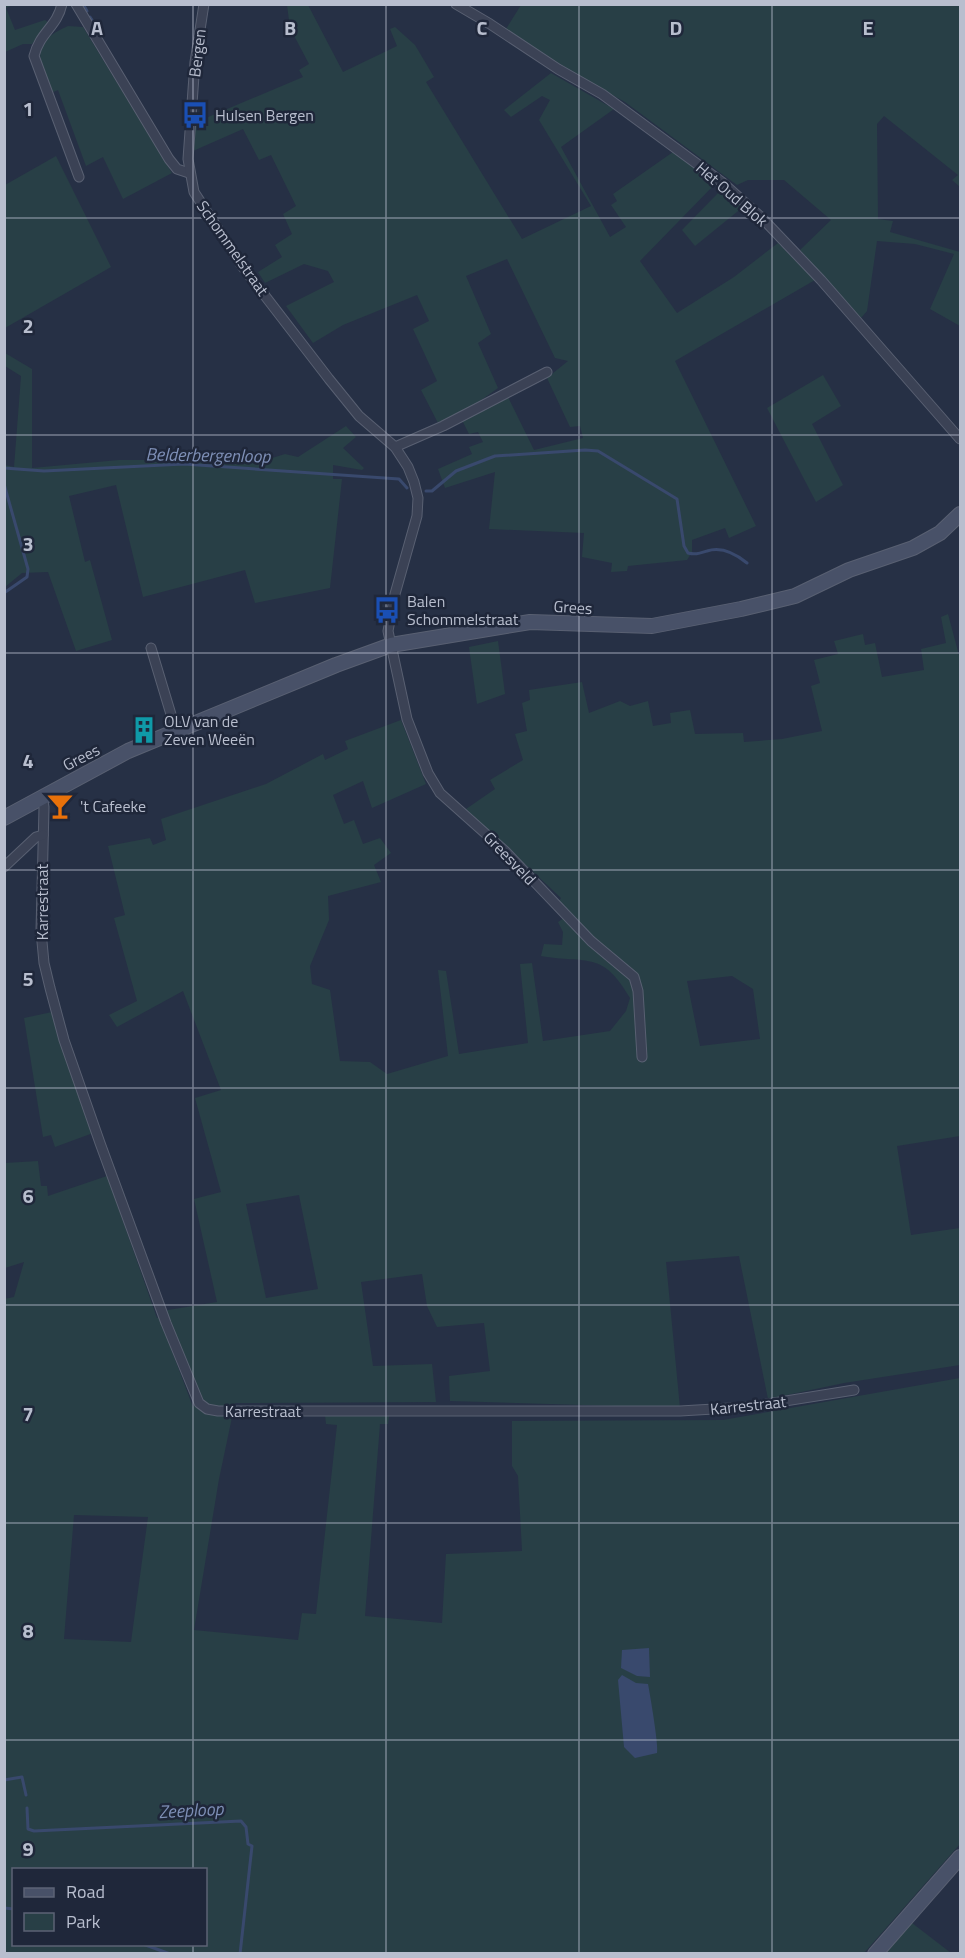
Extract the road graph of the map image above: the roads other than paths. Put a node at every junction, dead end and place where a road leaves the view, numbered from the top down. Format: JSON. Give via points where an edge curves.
{"nodes":[{"id":1,"x":62,"y":4,"type":"edge"},
{"id":2,"x":76,"y":4,"type":"edge"},
{"id":3,"x":204,"y":4,"type":"edge"},
{"id":4,"x":456,"y":4,"type":"edge"},
{"id":5,"x":189,"y":173,"type":"junction"},
{"id":6,"x":79,"y":177,"type":"dead end"},
{"id":7,"x":547,"y":372,"type":"dead end"},
{"id":8,"x":960,"y":439,"type":"edge"},
{"id":9,"x":395,"y":447,"type":"junction"},
{"id":10,"x":960,"y":514,"type":"edge"},
{"id":11,"x":391,"y":645,"type":"junction"},
{"id":12,"x":152,"y":648,"type":"dead end"},
{"id":13,"x":176,"y":731,"type":"junction"},
{"id":14,"x":42,"y":796,"type":"junction"},
{"id":15,"x":4,"y":818,"type":"edge"},
{"id":16,"x":43,"y":834,"type":"junction"},
{"id":17,"x":4,"y":867,"type":"edge"},
{"id":18,"x":642,"y":1057,"type":"dead end"},
{"id":19,"x":854,"y":1390,"type":"dead end"},
{"id":20,"x":960,"y":1857,"type":"edge"},
{"id":21,"x":875,"y":1953,"type":"edge"}],
"edges":[{"from":1,"to":6,"type":"street","via":[[54,23],[38,41],[34,56]]},
{"from":2,"to":5,"type":"street","via":[[169,159],[177,169]]},
{"from":3,"to":5,"type":"street","name":"Bergen","via":[[195,62]]},
{"from":4,"to":8,"type":"street","name":"Het Oud Blok","via":[[602,93],[723,183],[806,265]]},
{"from":5,"to":9,"type":"street","name":"Schommelstraat","via":[[207,215],[242,266],[359,416]]},
{"from":7,"to":9,"type":"street"},
{"from":9,"to":11,"type":"street","name":"Schommelstraat","via":[[408,467],[418,498],[417,516],[388,622]]},
{"from":10,"to":11,"type":"street","name":"Grees","via":[[940,533],[913,548],[849,570],[795,596],[741,609],[646,626],[530,622]]},
{"from":11,"to":13,"type":"street","name":"Grees"},
{"from":11,"to":18,"type":"street","name":"Greesveld","via":[[411,733],[433,782],[505,851],[558,910],[634,977]]},
{"from":12,"to":13,"type":"street"},
{"from":13,"to":14,"type":"street","name":"Grees"},
{"from":14,"to":15,"type":"street","name":"Grees"},
{"from":14,"to":16,"type":"street","name":"Karrestraat"},
{"from":16,"to":17,"type":"street"},
{"from":16,"to":19,"type":"street","name":"Karrestraat","via":[[42,949],[64,1040],[166,1323],[194,1394],[207,1409],[710,1410]]},
{"from":20,"to":21,"type":"street"}]}
